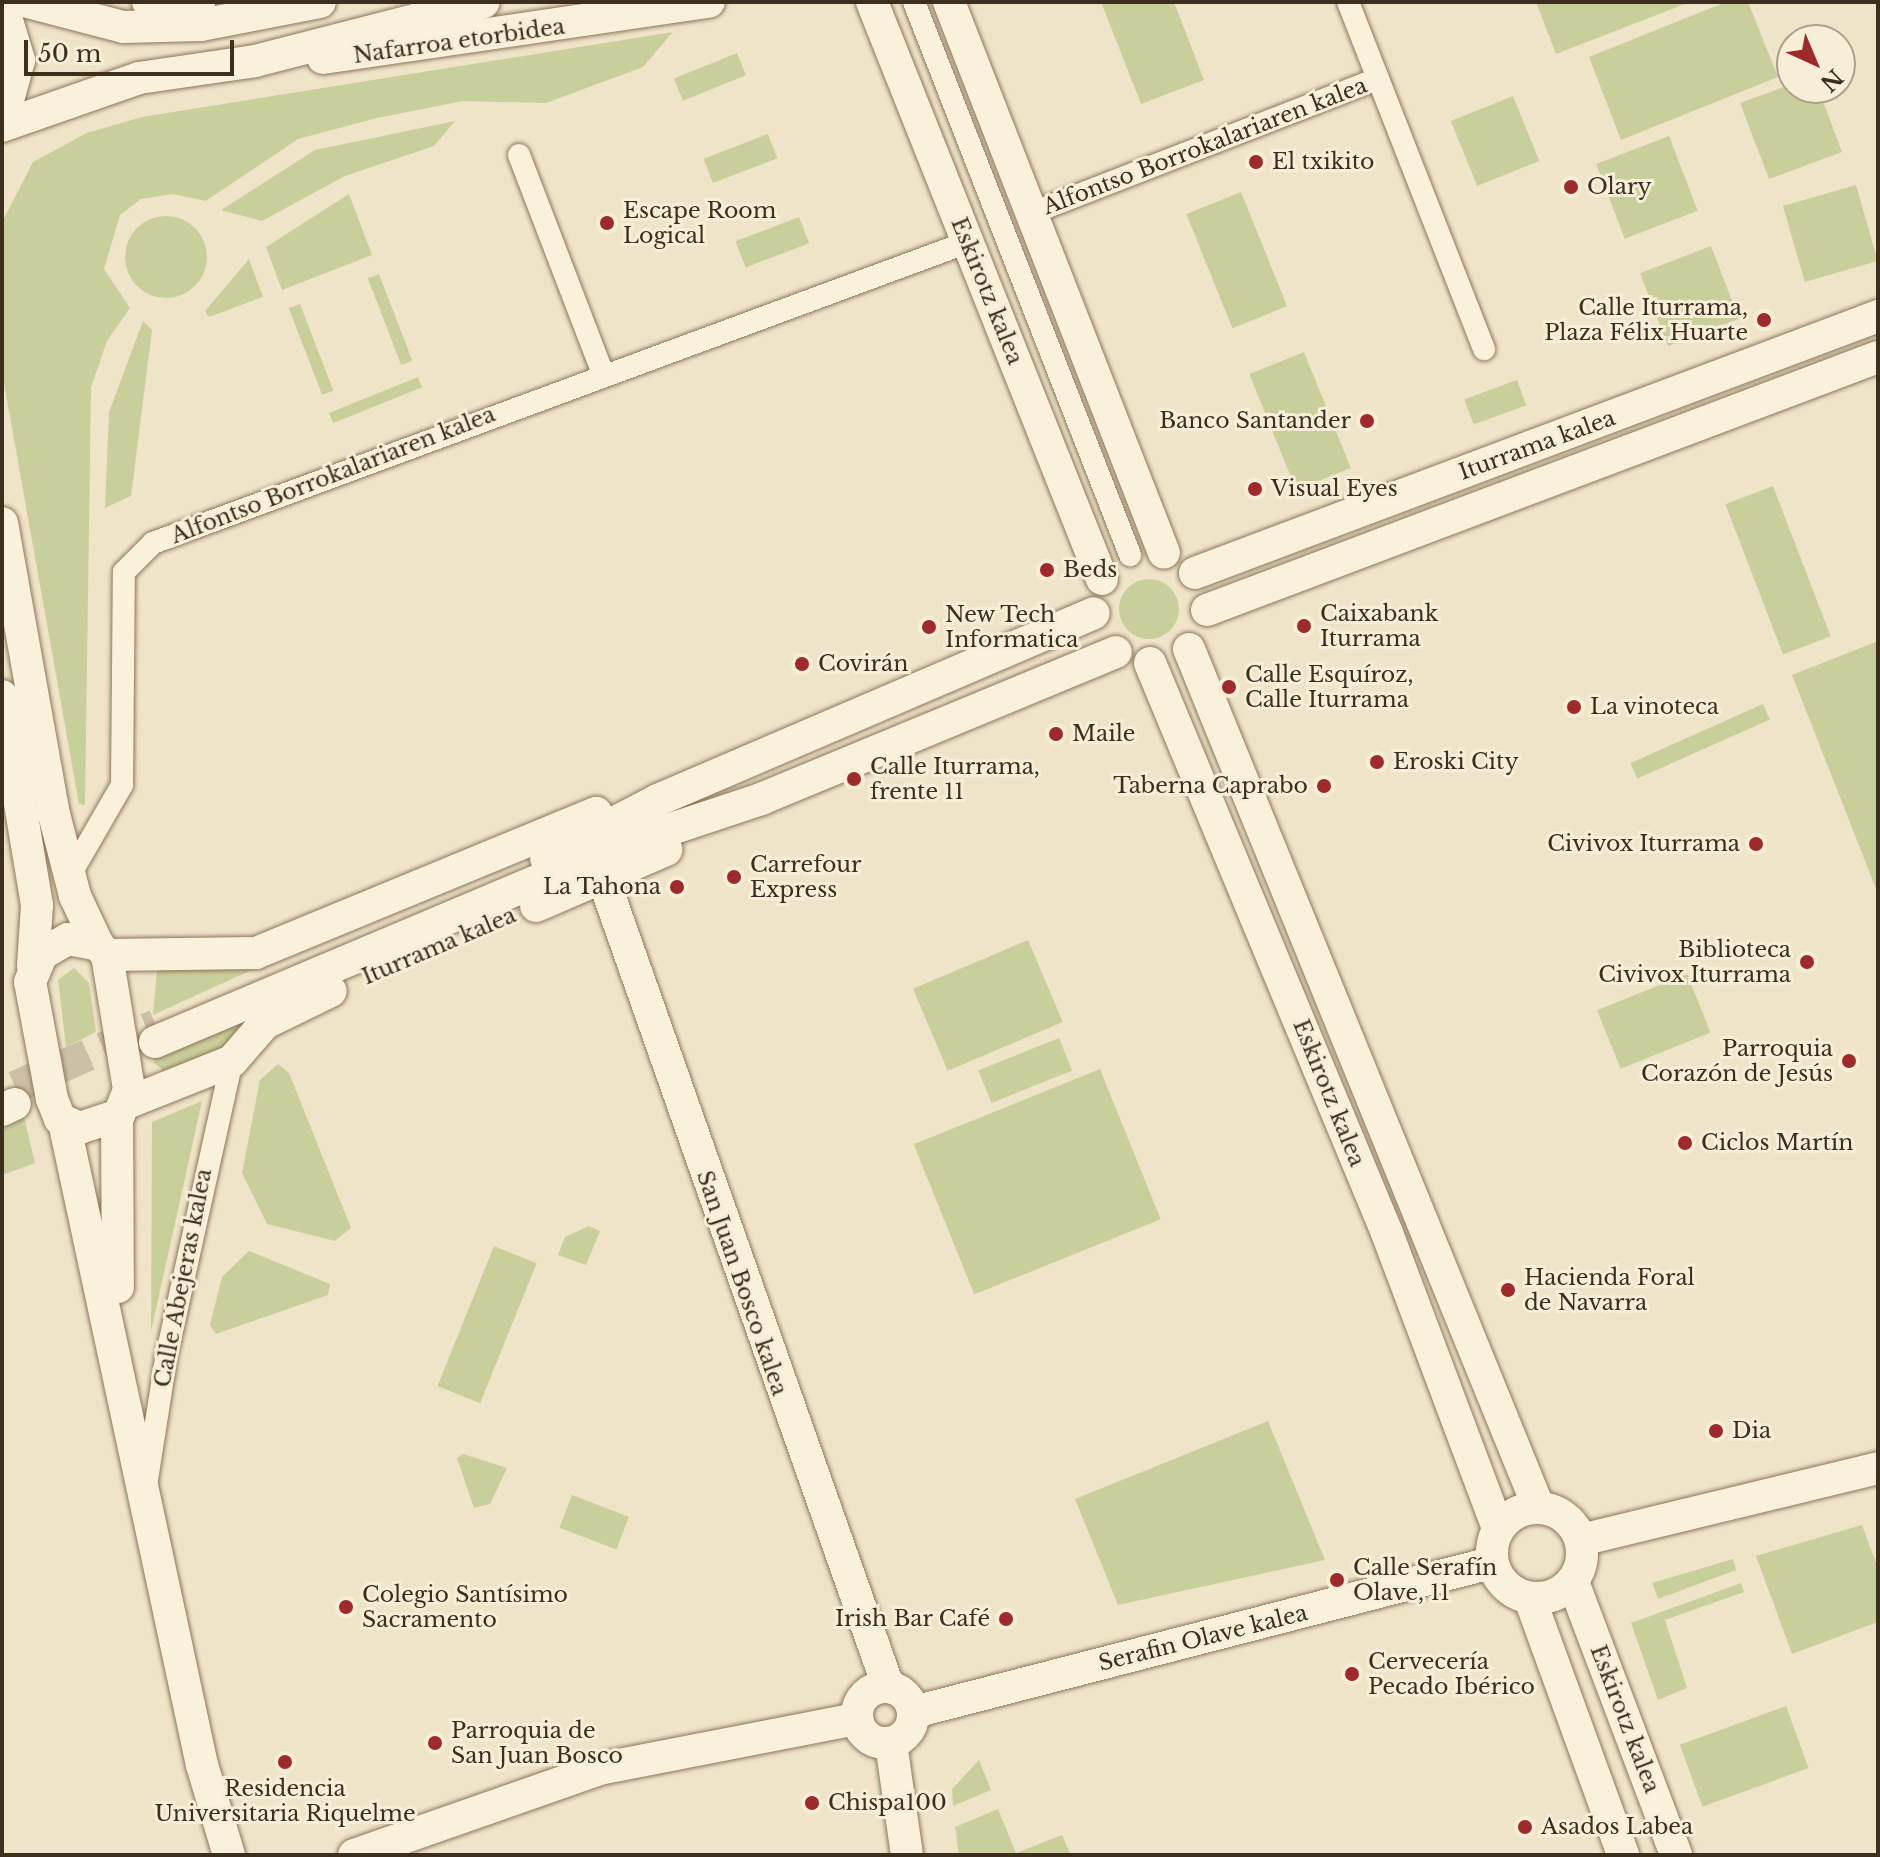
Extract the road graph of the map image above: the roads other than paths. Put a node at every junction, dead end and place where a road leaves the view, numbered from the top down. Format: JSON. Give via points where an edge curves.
{"nodes":[{"id":1,"x":28,"y":2,"type":"edge"},
{"id":2,"x":148,"y":2,"type":"edge"},
{"id":3,"x":258,"y":2,"type":"edge"},
{"id":4,"x":320,"y":2,"type":"edge"},
{"id":5,"x":484,"y":2,"type":"edge"},
{"id":6,"x":709,"y":2,"type":"edge"},
{"id":7,"x":872,"y":2,"type":"edge"},
{"id":8,"x":914,"y":2,"type":"edge"},
{"id":9,"x":949,"y":2,"type":"edge"},
{"id":10,"x":1348,"y":2,"type":"edge"},
{"id":11,"x":2,"y":4,"type":"edge"},
{"id":12,"x":255,"y":61,"type":"junction"},
{"id":13,"x":1378,"y":79,"type":"junction"},
{"id":14,"x":2,"y":124,"type":"edge"},
{"id":15,"x":519,"y":155,"type":"dead end"},
{"id":16,"x":1032,"y":213,"type":"junction"},
{"id":17,"x":968,"y":242,"type":"junction"},
{"id":18,"x":1878,"y":316,"type":"edge"},
{"id":19,"x":1484,"y":349,"type":"dead end"},
{"id":20,"x":1878,"y":357,"type":"edge"},
{"id":21,"x":603,"y":374,"type":"junction"},
{"id":22,"x":2,"y":523,"type":"edge"},
{"id":23,"x":1164,"y":553,"type":"junction"},
{"id":24,"x":1130,"y":555,"type":"junction"},
{"id":25,"x":1195,"y":573,"type":"junction"},
{"id":26,"x":1102,"y":579,"type":"junction"},
{"id":27,"x":1207,"y":610,"type":"junction"},
{"id":28,"x":1094,"y":613,"type":"junction"},
{"id":29,"x":1189,"y":649,"type":"junction"},
{"id":30,"x":1116,"y":652,"type":"junction"},
{"id":31,"x":1150,"y":663,"type":"junction"},
{"id":32,"x":2,"y":696,"type":"edge"},
{"id":33,"x":761,"y":799,"type":"junction"},
{"id":34,"x":658,"y":800,"type":"junction"},
{"id":35,"x":108,"y":815,"type":"junction"},
{"id":36,"x":58,"y":831,"type":"junction"},
{"id":37,"x":70,"y":875,"type":"junction"},
{"id":38,"x":603,"y":878,"type":"junction"},
{"id":39,"x":102,"y":950,"type":"junction"},
{"id":40,"x":33,"y":966,"type":"junction"},
{"id":41,"x":232,"y":1061,"type":"junction"},
{"id":42,"x":122,"y":1110,"type":"junction"},
{"id":43,"x":64,"y":1122,"type":"junction"},
{"id":44,"x":120,"y":1358,"type":"junction"},
{"id":45,"x":1878,"y":1468,"type":"edge"},
{"id":46,"x":144,"y":1497,"type":"junction"},
{"id":47,"x":1538,"y":1506,"type":"junction"},
{"id":48,"x":1498,"y":1528,"type":"junction"},
{"id":49,"x":1581,"y":1540,"type":"junction"},
{"id":50,"x":1491,"y":1563,"type":"junction"},
{"id":51,"x":1573,"y":1582,"type":"junction"},
{"id":52,"x":1530,"y":1599,"type":"junction"},
{"id":53,"x":888,"y":1686,"type":"junction"},
{"id":54,"x":914,"y":1712,"type":"junction"},
{"id":55,"x":857,"y":1719,"type":"junction"},
{"id":56,"x":891,"y":1743,"type":"junction"},
{"id":57,"x":229,"y":1855,"type":"edge"},
{"id":58,"x":354,"y":1855,"type":"edge"},
{"id":59,"x":907,"y":1855,"type":"edge"},
{"id":60,"x":1623,"y":1855,"type":"edge"},
{"id":61,"x":1676,"y":1855,"type":"edge"}],
"edges":[{"from":1,"to":4,"type":"street","via":[[123,27],[201,25]]},
{"from":2,"to":3,"type":"street"},
{"from":5,"to":12,"type":"street","name":"Nafarroa etorbidea"},
{"from":6,"to":12,"type":"street","name":"Nafarroa etorbidea","via":[[369,56]]},
{"from":7,"to":17,"type":"street","name":"Eskirotz kalea"},
{"from":8,"to":24,"type":"street","name":"Eskirotz kalea"},
{"from":9,"to":16,"type":"street"},
{"from":10,"to":13,"type":"street","name":"Alfontso Borrokalariaren kalea"},
{"from":11,"to":14,"type":"street","via":[[19,60]]},
{"from":12,"to":14,"type":"street","name":"Nafarroa etorbidea","via":[[139,78]]},
{"from":13,"to":16,"type":"street","name":"Alfontso Borrokalariaren kalea"},
{"from":13,"to":19,"type":"street","name":"Alfontso Borrokalariaren kalea"},
{"from":15,"to":21,"type":"street"},
{"from":16,"to":23,"type":"street"},
{"from":17,"to":21,"type":"street","name":"Alfontso Borrokalariaren kalea"},
{"from":17,"to":26,"type":"street","name":"Eskirotz kalea"},
{"from":18,"to":25,"type":"street","name":"Iturrama kalea"},
{"from":20,"to":27,"type":"street","name":"Iturrama kalea"},
{"from":21,"to":35,"type":"street","name":"Alfontso Borrokalariaren kalea","via":[[153,543],[124,572],[125,761]]},
{"from":22,"to":36,"type":"street"},
{"from":23,"to":24,"type":"street"},
{"from":23,"to":25,"type":"street"},
{"from":24,"to":26,"type":"street"},
{"from":25,"to":27,"type":"street"},
{"from":26,"to":28,"type":"street"},
{"from":27,"to":29,"type":"street"},
{"from":28,"to":30,"type":"street"},
{"from":28,"to":34,"type":"street","name":"Iturrama kalea"},
{"from":29,"to":31,"type":"street"},
{"from":29,"to":47,"type":"street","name":"Eskirotz kalea"},
{"from":30,"to":31,"type":"street"},
{"from":30,"to":33,"type":"street","name":"Iturrama kalea"},
{"from":31,"to":48,"type":"street","name":"Eskirotz kalea","via":[[1387,1233]]},
{"from":32,"to":40,"type":"street","via":[[37,905]]},
{"from":33,"to":34,"type":"street","name":"Iturrama kalea","via":[[617,847],[156,1034],[564,851]]},
{"from":33,"to":38,"type":"street","name":"Iturrama kalea"},
{"from":34,"to":39,"type":"street","name":"Iturrama kalea","via":[[614,805],[256,953]]},
{"from":35,"to":36,"type":"street"},
{"from":35,"to":37,"type":"street","name":"Alfontso Borrokalariaren kalea"},
{"from":36,"to":37,"type":"street"},
{"from":37,"to":39,"type":"street"},
{"from":38,"to":41,"type":"street","name":"Iturrama kalea","via":[[275,1017],[247,1037]]},
{"from":38,"to":53,"type":"street","name":"San Juan Bosco kalea"},
{"from":39,"to":40,"type":"street","name":"Iturrama kalea","via":[[68,939]]},
{"from":39,"to":42,"type":"street","name":"Calle Abejeras kalea"},
{"from":40,"to":43,"type":"street","name":"Calle Abejeras kalea","via":[[52,1099]]},
{"from":41,"to":42,"type":"street","name":"Iturrama kalea"},
{"from":41,"to":46,"type":"street","name":"Calle Abejeras kalea","via":[[166,1358]]},
{"from":42,"to":43,"type":"street","name":"Iturrama kalea","via":[[80,1128]]},
{"from":42,"to":44,"type":"street","name":"Calle Abejeras kalea"},
{"from":43,"to":44,"type":"street","name":"Calle Abejeras kalea"},
{"from":44,"to":46,"type":"street","name":"Calle Abejeras kalea"},
{"from":45,"to":49,"type":"street"},
{"from":46,"to":57,"type":"street","name":"Calle Abejeras kalea","via":[[202,1765]]},
{"from":47,"to":48,"type":"street"},
{"from":47,"to":49,"type":"street","via":[[1573,1523]]},
{"from":48,"to":50,"type":"street"},
{"from":49,"to":51,"type":"street"},
{"from":50,"to":52,"type":"street","via":[[1505,1587]]},
{"from":50,"to":54,"type":"street","name":"Serafin Olave kalea"},
{"from":51,"to":52,"type":"street","via":[[1553,1596]]},
{"from":51,"to":61,"type":"street","name":"Eskirotz kalea"},
{"from":52,"to":60,"type":"street"},
{"from":53,"to":54,"type":"street","via":[[910,1699]]},
{"from":53,"to":55,"type":"street","via":[[864,1695]]},
{"from":54,"to":56,"type":"street","via":[[904,1738]]},
{"from":55,"to":56,"type":"street","via":[[863,1733]]},
{"from":55,"to":58,"type":"street","via":[[599,1769]]},
{"from":56,"to":59,"type":"street"}]}
